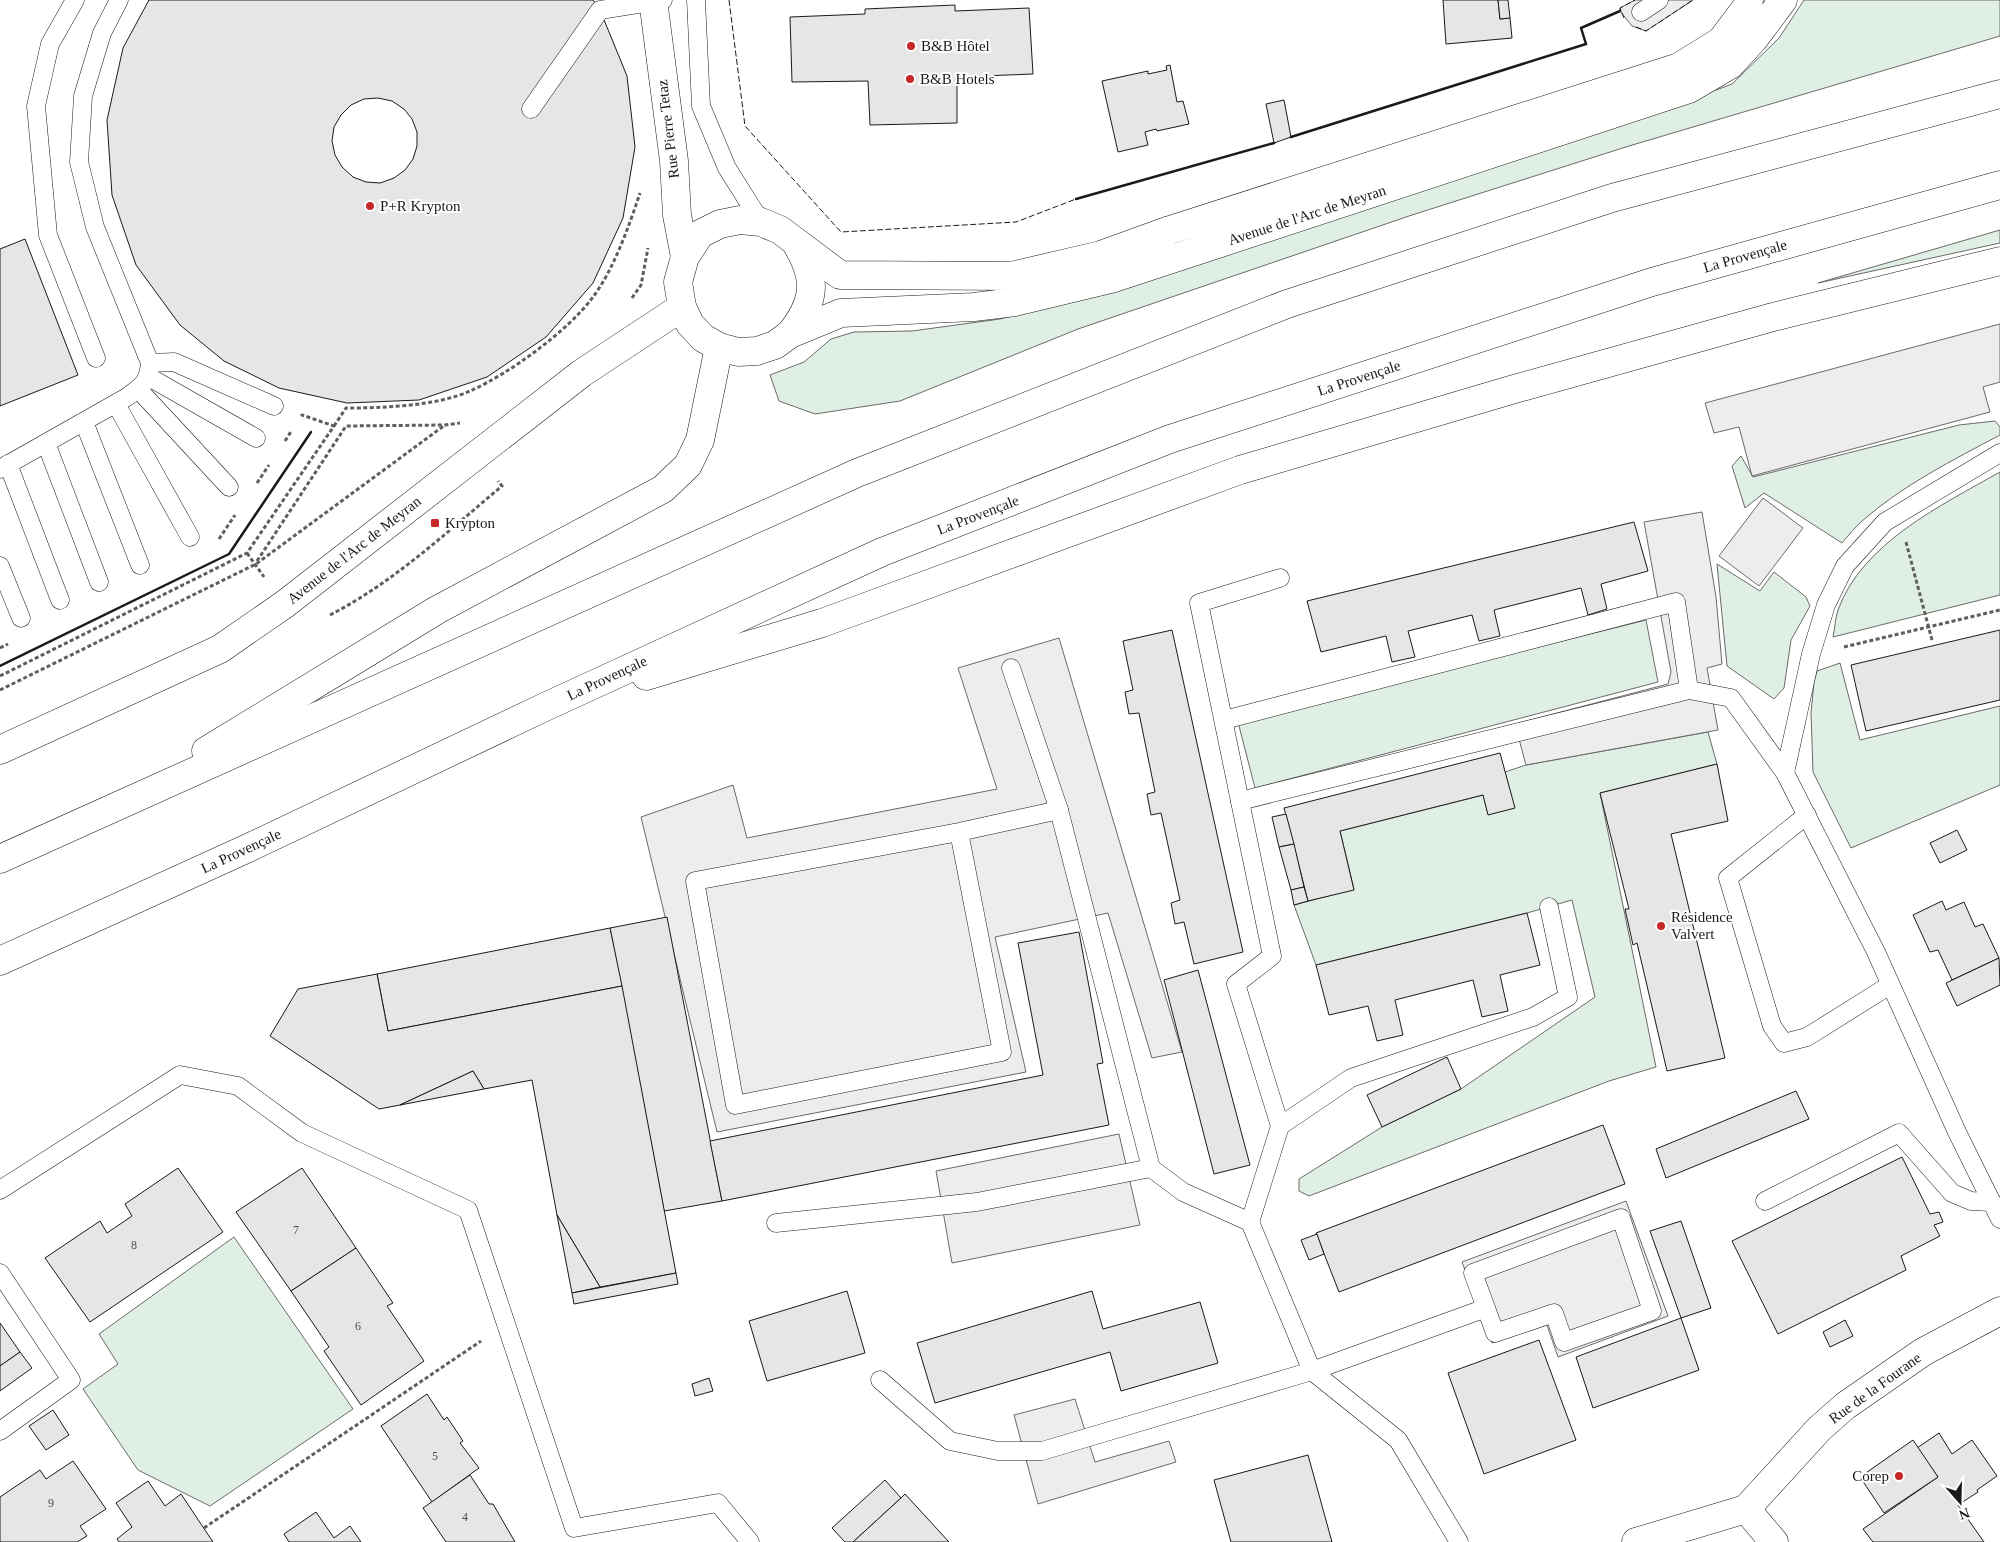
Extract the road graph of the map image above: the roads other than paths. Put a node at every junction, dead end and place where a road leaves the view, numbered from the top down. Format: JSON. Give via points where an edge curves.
{"nodes":[{"id":1,"x":75,"y":0,"type":"edge"},
{"id":2,"x":119,"y":0,"type":"edge"},
{"id":3,"x":696,"y":0,"type":"edge"},
{"id":4,"x":1659,"y":0,"type":"edge"},
{"id":5,"x":1749,"y":0,"type":"edge"},
{"id":6,"x":1783,"y":0,"type":"edge"},
{"id":7,"x":657,"y":1,"type":"edge"},
{"id":8,"x":1641,"y":12,"type":"dead end"},
{"id":9,"x":2000,"y":94,"type":"edge"},
{"id":10,"x":531,"y":109,"type":"dead end"},
{"id":11,"x":2000,"y":185,"type":"edge"},
{"id":12,"x":761,"y":222,"type":"junction"},
{"id":13,"x":795,"y":243,"type":"junction"},
{"id":14,"x":685,"y":257,"type":"junction"},
{"id":15,"x":2000,"y":261,"type":"edge"},
{"id":16,"x":682,"y":307,"type":"junction"},
{"id":17,"x":790,"y":334,"type":"junction"},
{"id":18,"x":720,"y":347,"type":"junction"},
{"id":19,"x":96,"y":358,"type":"dead end"},
{"id":20,"x":146,"y":376,"type":"junction"},
{"id":21,"x":116,"y":404,"type":"junction"},
{"id":22,"x":274,"y":406,"type":"dead end"},
{"id":23,"x":84,"y":422,"type":"junction"},
{"id":24,"x":256,"y":438,"type":"dead end"},
{"id":25,"x":46,"y":443,"type":"junction"},
{"id":26,"x":2000,"y":453,"type":"edge"},
{"id":27,"x":4,"y":467,"type":"edge"},
{"id":28,"x":229,"y":487,"type":"dead end"},
{"id":29,"x":190,"y":537,"type":"dead end"},
{"id":30,"x":140,"y":565,"type":"dead end"},
{"id":31,"x":0,"y":566,"type":"edge"},
{"id":32,"x":1280,"y":578,"type":"dead end"},
{"id":33,"x":99,"y":582,"type":"dead end"},
{"id":34,"x":60,"y":600,"type":"dead end"},
{"id":35,"x":21,"y":618,"type":"dead end"},
{"id":36,"x":1011,"y":668,"type":"dead end"},
{"id":37,"x":1689,"y":690,"type":"junction"},
{"id":38,"x":547,"y":706,"type":"junction"},
{"id":39,"x":1224,"y":720,"type":"junction"},
{"id":40,"x":0,"y":750,"type":"edge"},
{"id":41,"x":1785,"y":773,"type":"junction"},
{"id":42,"x":1240,"y":801,"type":"junction"},
{"id":43,"x":1059,"y":810,"type":"junction"},
{"id":44,"x":105,"y":813,"type":"junction"},
{"id":45,"x":1806,"y":815,"type":"junction"},
{"id":46,"x":959,"y":832,"type":"junction"},
{"id":47,"x":0,"y":859,"type":"edge"},
{"id":48,"x":1549,"y":907,"type":"dead end"},
{"id":49,"x":0,"y":961,"type":"edge"},
{"id":50,"x":1890,"y":985,"type":"junction"},
{"id":51,"x":1280,"y":1126,"type":"junction"},
{"id":52,"x":1151,"y":1168,"type":"junction"},
{"id":53,"x":0,"y":1190,"type":"edge"},
{"id":54,"x":1765,"y":1201,"type":"dead end"},
{"id":55,"x":1992,"y":1202,"type":"junction"},
{"id":56,"x":2000,"y":1219,"type":"edge"},
{"id":57,"x":1250,"y":1222,"type":"junction"},
{"id":58,"x":776,"y":1224,"type":"dead end"},
{"id":59,"x":0,"y":1273,"type":"edge"},
{"id":60,"x":1486,"y":1308,"type":"junction"},
{"id":61,"x":2000,"y":1311,"type":"edge"},
{"id":62,"x":1312,"y":1371,"type":"junction"},
{"id":63,"x":880,"y":1380,"type":"dead end"},
{"id":64,"x":0,"y":1431,"type":"edge"},
{"id":65,"x":1746,"y":1509,"type":"junction"},
{"id":66,"x":750,"y":1542,"type":"edge"},
{"id":67,"x":1459,"y":1542,"type":"edge"},
{"id":68,"x":1636,"y":1542,"type":"edge"},
{"id":69,"x":1774,"y":1542,"type":"edge"}],
"edges":[{"from":1,"to":19,"type":"lane","via":[[50,44],[36,106],[48,235]]},
{"from":2,"to":20,"type":"lane","via":[[102,33],[83,96],[79,162],[95,227]]},
{"from":3,"to":12,"type":"lane","via":[[701,106],[727,168]]},
{"from":4,"to":8,"type":"lane"},
{"from":5,"to":13,"type":"main road","name":"Avenue de l'Arc de Meyran","via":[[1721,41],[1680,67],[1101,255],[1011,276],[840,275]]},
{"from":6,"to":17,"type":"main road","name":"Avenue de l'Arc de Meyran","via":[[1730,65],[1689,89],[1111,279],[1015,302],[841,313]]},
{"from":7,"to":10,"type":"lane","via":[[600,10]]},
{"from":7,"to":14,"type":"main road","name":"Rue Pierre Tetaz","via":[[677,216]]},
{"from":9,"to":44,"type":"main road","via":[[1612,198],[1287,304],[857,473]]},
{"from":11,"to":38,"type":"main road","name":"La Provençale","via":[[1652,282],[1170,440],[882,552]]},
{"from":12,"to":13,"type":"main road","name":"Avenue de l'Arc de Meyran","via":[[780,230]]},
{"from":12,"to":14,"type":"main road","name":"Avenue de l'Arc de Meyran","via":[[740,220],[720,224],[700,234]]},
{"from":13,"to":17,"type":"main road","name":"Avenue de l'Arc de Meyran","via":[[806,260],[811,280],[810,300],[803,318]]},
{"from":14,"to":16,"type":"main road","name":"Avenue de l'Arc de Meyran","via":[[678,282]]},
{"from":15,"to":38,"type":"main road","via":[[1763,320],[1240,470],[822,623]]},
{"from":16,"to":18,"type":"main road","name":"Avenue de l'Arc de Meyran","via":[[690,324],[703,338]]},
{"from":16,"to":40,"type":"main road","name":"Avenue de l'Arc de Meyran","via":[[582,373],[285,604],[220,648]]},
{"from":17,"to":18,"type":"main road","name":"Avenue de l'Arc de Meyran","via":[[775,345],[757,351],[738,352]]},
{"from":18,"to":44,"type":"main road","via":[[700,440],[688,465],[663,489],[437,610]]},
{"from":20,"to":21,"type":"lane"},
{"from":20,"to":22,"type":"lane","via":[[174,362]]},
{"from":20,"to":24,"type":"lane"},
{"from":20,"to":28,"type":"lane"},
{"from":21,"to":23,"type":"lane"},
{"from":21,"to":29,"type":"lane"},
{"from":23,"to":25,"type":"lane"},
{"from":23,"to":30,"type":"lane"},
{"from":25,"to":27,"type":"lane"},
{"from":25,"to":33,"type":"lane"},
{"from":26,"to":41,"type":"lane","via":[[1885,522],[1845,566],[1826,605],[1811,654]]},
{"from":27,"to":34,"type":"lane"},
{"from":31,"to":35,"type":"lane"},
{"from":32,"to":39,"type":"lane","via":[[1200,603]]},
{"from":36,"to":43,"type":"lane"},
{"from":37,"to":39,"type":"lane","via":[[1676,602]]},
{"from":37,"to":41,"type":"lane","via":[[1731,698]]},
{"from":37,"to":42,"type":"lane"},
{"from":38,"to":49,"type":"main road","name":"La Provençale"},
{"from":39,"to":42,"type":"lane"},
{"from":41,"to":45,"type":"lane"},
{"from":42,"to":51,"type":"lane","via":[[1272,956],[1236,984]]},
{"from":43,"to":46,"type":"lane"},
{"from":43,"to":52,"type":"lane"},
{"from":44,"to":47,"type":"main road"},
{"from":45,"to":50,"type":"lane"},
{"from":45,"to":50,"type":"lane","via":[[1728,878],[1772,1026],[1784,1043],[1807,1037]]},
{"from":46,"to":46,"type":"lane","via":[[694,880],[735,1106],[1002,1052]]},
{"from":48,"to":51,"type":"lane","via":[[1568,997],[1532,1018],[1351,1078]]},
{"from":50,"to":55,"type":"lane"},
{"from":51,"to":57,"type":"lane"},
{"from":52,"to":57,"type":"lane","via":[[1183,1192]]},
{"from":52,"to":58,"type":"lane","via":[[977,1202]]},
{"from":53,"to":66,"type":"lane","via":[[180,1075],[238,1086],[302,1133],[468,1210],[574,1528],[718,1503]]},
{"from":54,"to":55,"type":"lane","via":[[1899,1133],[1952,1193],[1971,1200]]},
{"from":55,"to":56,"type":"lane"},
{"from":57,"to":62,"type":"lane"},
{"from":59,"to":64,"type":"lane","via":[[71,1380]]},
{"from":60,"to":60,"type":"lane","via":[[1473,1273],[1621,1218],[1652,1310],[1564,1342],[1554,1313],[1496,1332]]},
{"from":60,"to":62,"type":"lane"},
{"from":61,"to":65,"type":"main road","name":"Rue de la Fourane","via":[[1923,1352],[1845,1406],[1819,1429]]},
{"from":62,"to":63,"type":"lane","via":[[1042,1451],[1016,1452],[950,1440]]},
{"from":62,"to":67,"type":"lane","via":[[1398,1440]]},
{"from":65,"to":68,"type":"main road"},
{"from":65,"to":69,"type":"main road"}]}
